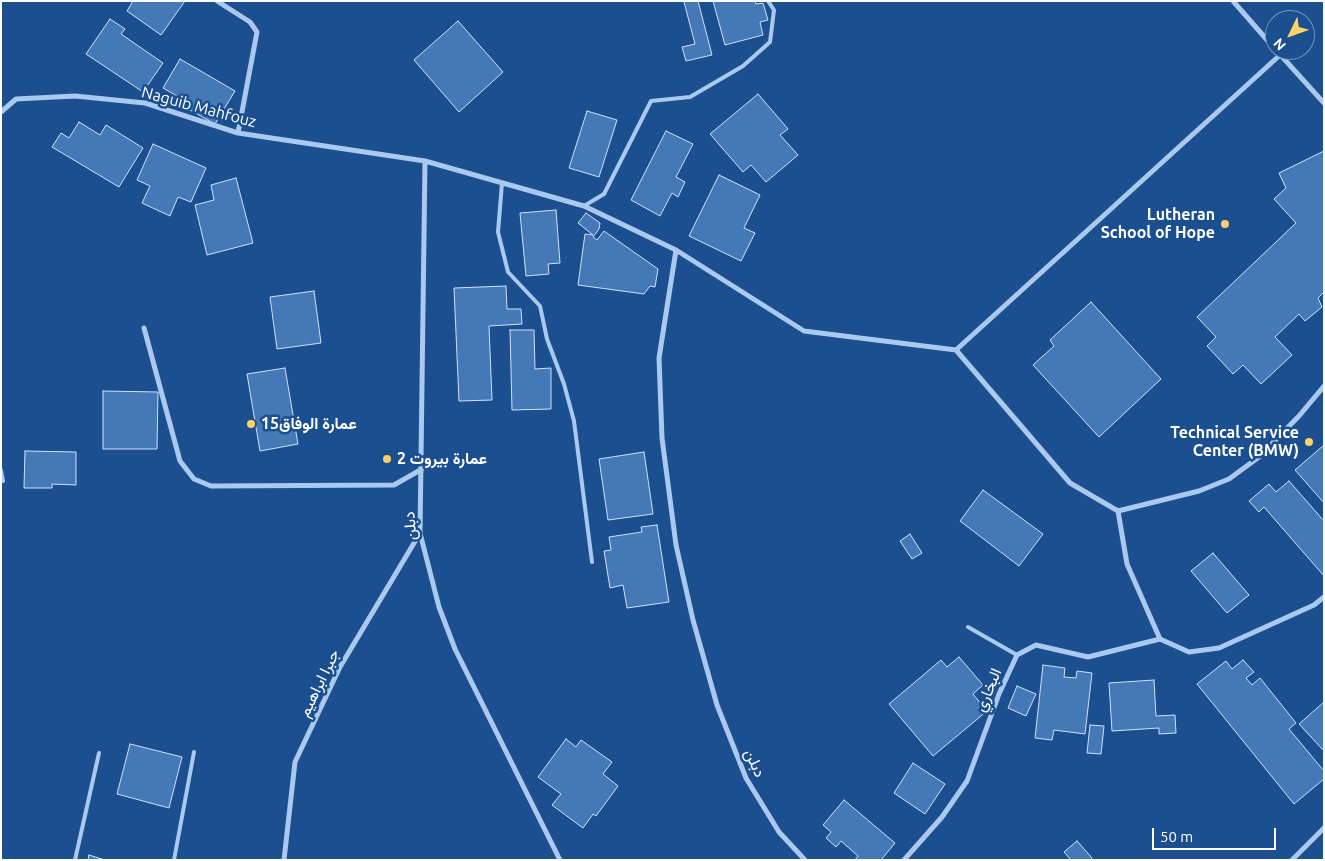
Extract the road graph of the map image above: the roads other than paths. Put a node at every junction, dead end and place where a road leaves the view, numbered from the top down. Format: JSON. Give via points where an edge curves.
{"nodes":[{"id":1,"x":217,"y":1,"type":"edge"},
{"id":2,"x":768,"y":1,"type":"edge"},
{"id":3,"x":1232,"y":1,"type":"edge"},
{"id":4,"x":1265,"y":39,"type":"edge"},
{"id":5,"x":1275,"y":60,"type":"edge"},
{"id":6,"x":1285,"y":60,"type":"edge"},
{"id":7,"x":1324,"y":103,"type":"edge"},
{"id":8,"x":1,"y":112,"type":"edge"},
{"id":9,"x":238,"y":133,"type":"junction"},
{"id":10,"x":424,"y":161,"type":"junction"},
{"id":11,"x":502,"y":183,"type":"junction"},
{"id":12,"x":584,"y":206,"type":"junction"},
{"id":13,"x":676,"y":250,"type":"junction"},
{"id":14,"x":144,"y":328,"type":"dead end"},
{"id":15,"x":956,"y":350,"type":"junction"},
{"id":16,"x":1324,"y":386,"type":"edge"},
{"id":17,"x":1,"y":470,"type":"edge"},
{"id":18,"x":422,"y":470,"type":"junction"},
{"id":19,"x":3,"y":480,"type":"dead end"},
{"id":20,"x":1118,"y":511,"type":"junction"},
{"id":21,"x":420,"y":533,"type":"junction"},
{"id":22,"x":592,"y":562,"type":"dead end"},
{"id":23,"x":1324,"y":597,"type":"edge"},
{"id":24,"x":968,"y":627,"type":"dead end"},
{"id":25,"x":1160,"y":640,"type":"junction"},
{"id":26,"x":1017,"y":655,"type":"junction"},
{"id":27,"x":194,"y":752,"type":"dead end"},
{"id":28,"x":99,"y":753,"type":"dead end"},
{"id":29,"x":1324,"y":828,"type":"edge"},
{"id":30,"x":75,"y":860,"type":"edge"},
{"id":31,"x":174,"y":860,"type":"edge"},
{"id":32,"x":284,"y":860,"type":"edge"},
{"id":33,"x":560,"y":860,"type":"edge"},
{"id":34,"x":805,"y":860,"type":"edge"},
{"id":35,"x":904,"y":860,"type":"edge"},
{"id":36,"x":1292,"y":860,"type":"edge"}],
"edges":[{"from":1,"to":9,"type":"street","via":[[250,22],[257,32]]},
{"from":2,"to":12,"type":"lane","via":[[774,10],[770,42],[743,66],[690,97],[651,100],[604,194]]},
{"from":3,"to":4,"type":"street"},
{"from":5,"to":15,"type":"street"},
{"from":6,"to":7,"type":"street"},
{"from":8,"to":9,"type":"street","name":"Naguib Mahfouz","via":[[16,99],[75,96],[145,103]]},
{"from":9,"to":10,"type":"street","name":"Naguib Mahfouz"},
{"from":10,"to":11,"type":"street","name":"Naguib Mahfouz"},
{"from":10,"to":18,"type":"street","name":"دبلن"},
{"from":11,"to":12,"type":"street","name":"Naguib Mahfouz"},
{"from":11,"to":22,"type":"lane","via":[[498,232],[508,272],[540,306],[564,384],[574,421]]},
{"from":12,"to":13,"type":"street","name":"Naguib Mahfouz"},
{"from":13,"to":15,"type":"street","name":"Naguib Mahfouz","via":[[804,331]]},
{"from":13,"to":34,"type":"street","name":"دبلن","via":[[659,358],[662,438],[676,545],[717,705],[742,769],[779,832]]},
{"from":14,"to":18,"type":"street","via":[[180,461],[194,479],[211,486],[394,485]]},
{"from":15,"to":20,"type":"street","via":[[1070,483]]},
{"from":16,"to":20,"type":"street","via":[[1259,457],[1229,479],[1199,491]]},
{"from":17,"to":19,"type":"lane"},
{"from":18,"to":21,"type":"street","name":"دبلن"},
{"from":20,"to":25,"type":"street","via":[[1127,564]]},
{"from":21,"to":32,"type":"street","name":"جبرا ابراهيم","via":[[340,667],[295,762]]},
{"from":21,"to":33,"type":"street","name":"دبلن","via":[[439,607],[455,650]]},
{"from":23,"to":25,"type":"street","via":[[1314,605],[1219,648],[1189,652]]},
{"from":24,"to":26,"type":"lane"},
{"from":25,"to":26,"type":"street","name":"البخاري","via":[[1088,657],[1036,646]]},
{"from":26,"to":35,"type":"street","name":"البخاري","via":[[967,780],[942,817]]},
{"from":27,"to":31,"type":"lane"},
{"from":28,"to":30,"type":"lane"},
{"from":29,"to":36,"type":"street"}]}
